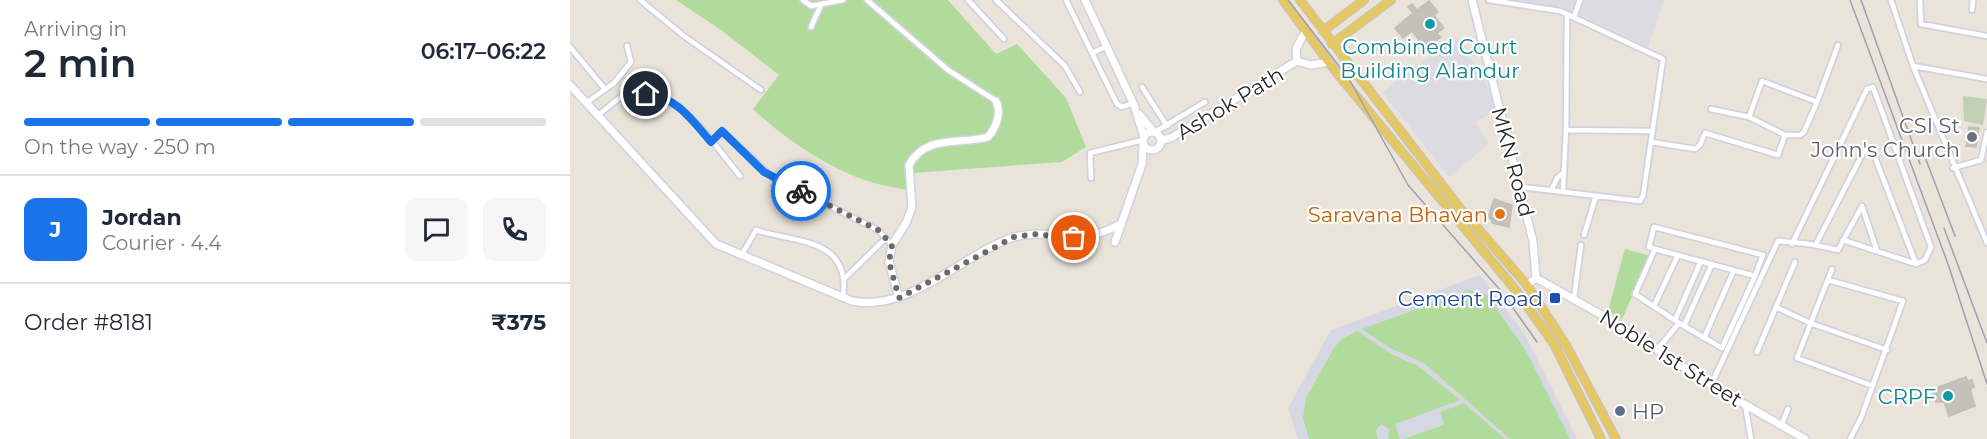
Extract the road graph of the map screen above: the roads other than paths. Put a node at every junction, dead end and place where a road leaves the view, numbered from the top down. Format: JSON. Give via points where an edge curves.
{"nodes":[{"id":1,"x":640,"y":0,"type":"edge"},
{"id":2,"x":802,"y":0,"type":"edge"},
{"id":3,"x":843,"y":0,"type":"edge"},
{"id":4,"x":867,"y":0,"type":"edge"},
{"id":5,"x":968,"y":0,"type":"edge"},
{"id":6,"x":996,"y":0,"type":"edge"},
{"id":7,"x":1066,"y":0,"type":"edge"},
{"id":8,"x":1085,"y":0,"type":"edge"},
{"id":9,"x":1282,"y":0,"type":"edge"},
{"id":10,"x":1300,"y":0,"type":"edge"},
{"id":11,"x":1364,"y":0,"type":"edge"},
{"id":12,"x":1391,"y":0,"type":"edge"},
{"id":13,"x":1472,"y":0,"type":"edge"},
{"id":14,"x":1490,"y":0,"type":"edge"},
{"id":15,"x":1580,"y":0,"type":"edge"},
{"id":16,"x":1891,"y":0,"type":"edge"},
{"id":17,"x":1920,"y":0,"type":"edge"},
{"id":18,"x":1973,"y":0,"type":"edge"},
{"id":19,"x":1507,"y":1,"type":"edge"},
{"id":20,"x":821,"y":5,"type":"junction"},
{"id":21,"x":1972,"y":10,"type":"dead end"},
{"id":22,"x":1567,"y":14,"type":"junction"},
{"id":23,"x":1574,"y":17,"type":"junction"},
{"id":24,"x":811,"y":27,"type":"dead end"},
{"id":25,"x":1323,"y":31,"type":"junction"},
{"id":26,"x":1305,"y":32,"type":"junction"},
{"id":27,"x":1987,"y":36,"type":"edge"},
{"id":28,"x":1004,"y":39,"type":"dead end"},
{"id":29,"x":1332,"y":44,"type":"junction"},
{"id":30,"x":1838,"y":45,"type":"dead end"},
{"id":31,"x":627,"y":46,"type":"dead end"},
{"id":32,"x":1107,"y":46,"type":"junction"},
{"id":33,"x":570,"y":47,"type":"edge"},
{"id":34,"x":1092,"y":53,"type":"junction"},
{"id":35,"x":1298,"y":61,"type":"junction"},
{"id":36,"x":1329,"y":62,"type":"junction"},
{"id":37,"x":1913,"y":66,"type":"junction"},
{"id":38,"x":1987,"y":79,"type":"edge"},
{"id":39,"x":570,"y":85,"type":"edge"},
{"id":40,"x":1142,"y":87,"type":"dead end"},
{"id":41,"x":604,"y":88,"type":"junction"},
{"id":42,"x":761,"y":90,"type":"dead end"},
{"id":43,"x":1080,"y":92,"type":"dead end"},
{"id":44,"x":573,"y":94,"type":"edge"},
{"id":45,"x":996,"y":100,"type":"joint"},
{"id":46,"x":1205,"y":102,"type":"dead end"},
{"id":47,"x":1817,"y":102,"type":"junction"},
{"id":48,"x":586,"y":103,"type":"junction"},
{"id":49,"x":1133,"y":104,"type":"junction"},
{"id":50,"x":1711,"y":109,"type":"dead end"},
{"id":51,"x":598,"y":115,"type":"junction"},
{"id":52,"x":1749,"y":117,"type":"junction"},
{"id":53,"x":1167,"y":126,"type":"junction"},
{"id":54,"x":1566,"y":130,"type":"junction"},
{"id":55,"x":1652,"y":131,"type":"junction"},
{"id":56,"x":1155,"y":132,"type":"junction"},
{"id":57,"x":1987,"y":132,"type":"edge"},
{"id":58,"x":1785,"y":135,"type":"junction"},
{"id":59,"x":1143,"y":140,"type":"junction"},
{"id":60,"x":1161,"y":140,"type":"junction"},
{"id":61,"x":711,"y":142,"type":"junction"},
{"id":62,"x":1651,"y":142,"type":"junction"},
{"id":63,"x":1153,"y":150,"type":"junction"},
{"id":64,"x":1981,"y":160,"type":"junction"},
{"id":65,"x":1987,"y":162,"type":"edge"},
{"id":66,"x":1142,"y":164,"type":"junction"},
{"id":67,"x":1953,"y":168,"type":"junction"},
{"id":68,"x":1564,"y":172,"type":"junction"},
{"id":69,"x":740,"y":176,"type":"dead end"},
{"id":70,"x":1091,"y":178,"type":"dead end"},
{"id":71,"x":1521,"y":186,"type":"junction"},
{"id":72,"x":1552,"y":189,"type":"junction"},
{"id":73,"x":1563,"y":190,"type":"junction"},
{"id":74,"x":1596,"y":196,"type":"junction"},
{"id":75,"x":1122,"y":223,"type":"junction"},
{"id":76,"x":1584,"y":235,"type":"dead end"},
{"id":77,"x":886,"y":238,"type":"junction"},
{"id":78,"x":1844,"y":240,"type":"junction"},
{"id":79,"x":1115,"y":242,"type":"dead end"},
{"id":80,"x":1987,"y":243,"type":"edge"},
{"id":81,"x":1792,"y":244,"type":"junction"},
{"id":82,"x":1816,"y":244,"type":"junction"},
{"id":83,"x":892,"y":245,"type":"junction"},
{"id":84,"x":1581,"y":245,"type":"dead end"},
{"id":85,"x":1655,"y":249,"type":"junction"},
{"id":86,"x":1878,"y":251,"type":"junction"},
{"id":87,"x":741,"y":255,"type":"junction"},
{"id":88,"x":1678,"y":255,"type":"junction"},
{"id":89,"x":1701,"y":261,"type":"junction"},
{"id":90,"x":1795,"y":262,"type":"dead end"},
{"id":91,"x":1712,"y":264,"type":"junction"},
{"id":92,"x":1916,"y":264,"type":"junction"},
{"id":93,"x":1734,"y":270,"type":"junction"},
{"id":94,"x":1832,"y":270,"type":"dead end"},
{"id":95,"x":1755,"y":276,"type":"junction"},
{"id":96,"x":844,"y":278,"type":"junction"},
{"id":97,"x":1536,"y":278,"type":"junction"},
{"id":98,"x":1828,"y":280,"type":"junction"},
{"id":99,"x":1527,"y":285,"type":"junction"},
{"id":100,"x":1518,"y":293,"type":"junction"},
{"id":101,"x":843,"y":297,"type":"junction"},
{"id":102,"x":899,"y":298,"type":"junction"},
{"id":103,"x":1574,"y":298,"type":"junction"},
{"id":104,"x":1654,"y":306,"type":"junction"},
{"id":105,"x":1776,"y":307,"type":"junction"},
{"id":106,"x":1679,"y":323,"type":"junction"},
{"id":107,"x":1810,"y":323,"type":"junction"},
{"id":108,"x":1562,"y":337,"type":"junction"},
{"id":109,"x":1704,"y":338,"type":"junction"},
{"id":110,"x":1554,"y":344,"type":"junction"},
{"id":111,"x":1658,"y":350,"type":"junction"},
{"id":112,"x":1887,"y":350,"type":"junction"},
{"id":113,"x":1757,"y":352,"type":"dead end"},
{"id":114,"x":1711,"y":385,"type":"junction"},
{"id":115,"x":1873,"y":386,"type":"junction"},
{"id":116,"x":1745,"y":404,"type":"junction"},
{"id":117,"x":1788,"y":409,"type":"dead end"},
{"id":118,"x":1781,"y":426,"type":"junction"},
{"id":119,"x":1601,"y":439,"type":"edge"},
{"id":120,"x":1616,"y":439,"type":"edge"},
{"id":121,"x":1751,"y":439,"type":"edge"},
{"id":122,"x":1805,"y":439,"type":"edge"},
{"id":123,"x":1850,"y":439,"type":"edge"}],
"edges":[{"from":1,"to":42,"type":"street"},
{"from":2,"to":20,"type":"street","via":[[811,6]]},
{"from":3,"to":20,"type":"street"},
{"from":4,"to":45,"type":"street","via":[[948,70]]},
{"from":5,"to":28,"type":"street"},
{"from":6,"to":43,"type":"street","via":[[1065,66]]},
{"from":7,"to":34,"type":"street"},
{"from":8,"to":32,"type":"street"},
{"from":9,"to":26,"type":"main road"},
{"from":10,"to":25,"type":"main road"},
{"from":11,"to":25,"type":"main road"},
{"from":12,"to":29,"type":"main road"},
{"from":13,"to":71,"type":"street","name":"MKN Road"},
{"from":14,"to":19,"type":"street"},
{"from":15,"to":23,"type":"street"},
{"from":16,"to":37,"type":"street"},
{"from":17,"to":27,"type":"street","via":[[1921,24]]},
{"from":18,"to":21,"type":"street"},
{"from":19,"to":22,"type":"street"},
{"from":20,"to":24,"type":"street"},
{"from":22,"to":23,"type":"street"},
{"from":22,"to":54,"type":"street"},
{"from":23,"to":55,"type":"street","via":[[1663,59]]},
{"from":25,"to":29,"type":"main road"},
{"from":26,"to":35,"type":"street","via":[[1296,49]]},
{"from":26,"to":36,"type":"main road"},
{"from":29,"to":99,"type":"main road","via":[[1459,207]]},
{"from":30,"to":47,"type":"street"},
{"from":31,"to":41,"type":"street","via":[[630,66]]},
{"from":32,"to":34,"type":"street"},
{"from":32,"to":49,"type":"street"},
{"from":33,"to":41,"type":"street"},
{"from":34,"to":49,"type":"street","via":[[1117,104]]},
{"from":35,"to":36,"type":"street","via":[[1311,65]]},
{"from":35,"to":60,"type":"street","name":"Ashok Path","via":[[1171,138]]},
{"from":36,"to":100,"type":"main road"},
{"from":37,"to":38,"type":"street"},
{"from":37,"to":67,"type":"street"},
{"from":39,"to":44,"type":"street"},
{"from":40,"to":53,"type":"street"},
{"from":41,"to":48,"type":"street"},
{"from":44,"to":48,"type":"street"},
{"from":45,"to":83,"type":"street","via":[[997,120],[988,137],[940,142],[913,159],[908,172],[912,207]]},
{"from":46,"to":53,"type":"street"},
{"from":47,"to":52,"type":"street","via":[[1762,81]]},
{"from":47,"to":58,"type":"street","via":[[1804,132]]},
{"from":48,"to":51,"type":"street"},
{"from":49,"to":56,"type":"street"},
{"from":49,"to":59,"type":"street"},
{"from":50,"to":52,"type":"street"},
{"from":51,"to":61,"type":"street","via":[[629,93],[661,96],[681,107]]},
{"from":51,"to":87,"type":"street","via":[[703,233],[719,246]]},
{"from":52,"to":58,"type":"street"},
{"from":53,"to":56,"type":"street"},
{"from":54,"to":55,"type":"street"},
{"from":54,"to":68,"type":"street"},
{"from":55,"to":62,"type":"street"},
{"from":56,"to":59,"type":"street"},
{"from":56,"to":60,"type":"street"},
{"from":57,"to":64,"type":"street"},
{"from":58,"to":62,"type":"street","via":[[1778,154],[1705,133],[1695,149]]},
{"from":59,"to":63,"type":"street"},
{"from":59,"to":66,"type":"street"},
{"from":59,"to":70,"type":"street","via":[[1090,153]]},
{"from":60,"to":63,"type":"street"},
{"from":61,"to":69,"type":"street"},
{"from":61,"to":77,"type":"street","via":[[722,131],[773,178],[855,217]]},
{"from":62,"to":74,"type":"street","via":[[1644,196],[1640,201]]},
{"from":63,"to":66,"type":"street"},
{"from":64,"to":65,"type":"street"},
{"from":64,"to":67,"type":"street"},
{"from":66,"to":75,"type":"street"},
{"from":67,"to":80,"type":"street"},
{"from":68,"to":72,"type":"street"},
{"from":68,"to":73,"type":"street"},
{"from":71,"to":72,"type":"street"},
{"from":71,"to":97,"type":"street","name":"MKN Road"},
{"from":72,"to":73,"type":"street"},
{"from":73,"to":74,"type":"street"},
{"from":74,"to":76,"type":"street"},
{"from":75,"to":79,"type":"street"},
{"from":75,"to":102,"type":"street","via":[[1081,238],[1034,234],[1014,237]]},
{"from":77,"to":83,"type":"street"},
{"from":77,"to":96,"type":"street"},
{"from":78,"to":82,"type":"street","via":[[1838,250]]},
{"from":78,"to":86,"type":"street"},
{"from":78,"to":86,"type":"street","via":[[1862,206]]},
{"from":81,"to":82,"type":"street"},
{"from":81,"to":92,"type":"street","via":[[1867,89],[1873,87],[1931,247],[1925,260]]},
{"from":81,"to":114,"type":"street","via":[[1776,242]]},
{"from":82,"to":92,"type":"street","via":[[1864,151],[1871,147]]},
{"from":83,"to":102,"type":"street","via":[[889,262]]},
{"from":84,"to":103,"type":"street"},
{"from":85,"to":88,"type":"street"},
{"from":85,"to":95,"type":"street","via":[[1649,247],[1654,227],[1763,255]]},
{"from":85,"to":104,"type":"street","via":[[1635,294]]},
{"from":86,"to":92,"type":"street"},
{"from":87,"to":96,"type":"street","via":[[756,230],[804,240],[829,251]]},
{"from":87,"to":101,"type":"street"},
{"from":88,"to":89,"type":"street"},
{"from":88,"to":104,"type":"street"},
{"from":89,"to":91,"type":"street"},
{"from":89,"to":106,"type":"street"},
{"from":90,"to":105,"type":"street"},
{"from":91,"to":93,"type":"street"},
{"from":91,"to":106,"type":"street"},
{"from":93,"to":95,"type":"street"},
{"from":93,"to":109,"type":"street"},
{"from":94,"to":98,"type":"street"},
{"from":95,"to":109,"type":"street","via":[[1722,348]]},
{"from":96,"to":101,"type":"street"},
{"from":97,"to":99,"type":"street"},
{"from":97,"to":103,"type":"street","name":"Noble 1st Street"},
{"from":98,"to":107,"type":"street"},
{"from":98,"to":112,"type":"street","via":[[1904,303]]},
{"from":99,"to":100,"type":"main road"},
{"from":99,"to":108,"type":"main road"},
{"from":100,"to":110,"type":"main road"},
{"from":101,"to":102,"type":"street","via":[[871,303]]},
{"from":103,"to":111,"type":"street","name":"Noble 1st Street"},
{"from":104,"to":106,"type":"street"},
{"from":105,"to":107,"type":"street"},
{"from":105,"to":113,"type":"street"},
{"from":106,"to":109,"type":"street"},
{"from":106,"to":111,"type":"street"},
{"from":107,"to":112,"type":"street"},
{"from":107,"to":115,"type":"street","via":[[1797,353],[1798,360]]},
{"from":108,"to":110,"type":"main road"},
{"from":108,"to":120,"type":"main road"},
{"from":110,"to":119,"type":"main road"},
{"from":111,"to":114,"type":"street","name":"Noble 1st Street"},
{"from":112,"to":115,"type":"street"},
{"from":114,"to":116,"type":"street","name":"Noble 1st Street"},
{"from":115,"to":123,"type":"street"},
{"from":116,"to":118,"type":"street","name":"Noble 1st Street"},
{"from":116,"to":121,"type":"street"},
{"from":117,"to":118,"type":"street"},
{"from":118,"to":122,"type":"street","name":"Noble 1st Street"}]}
